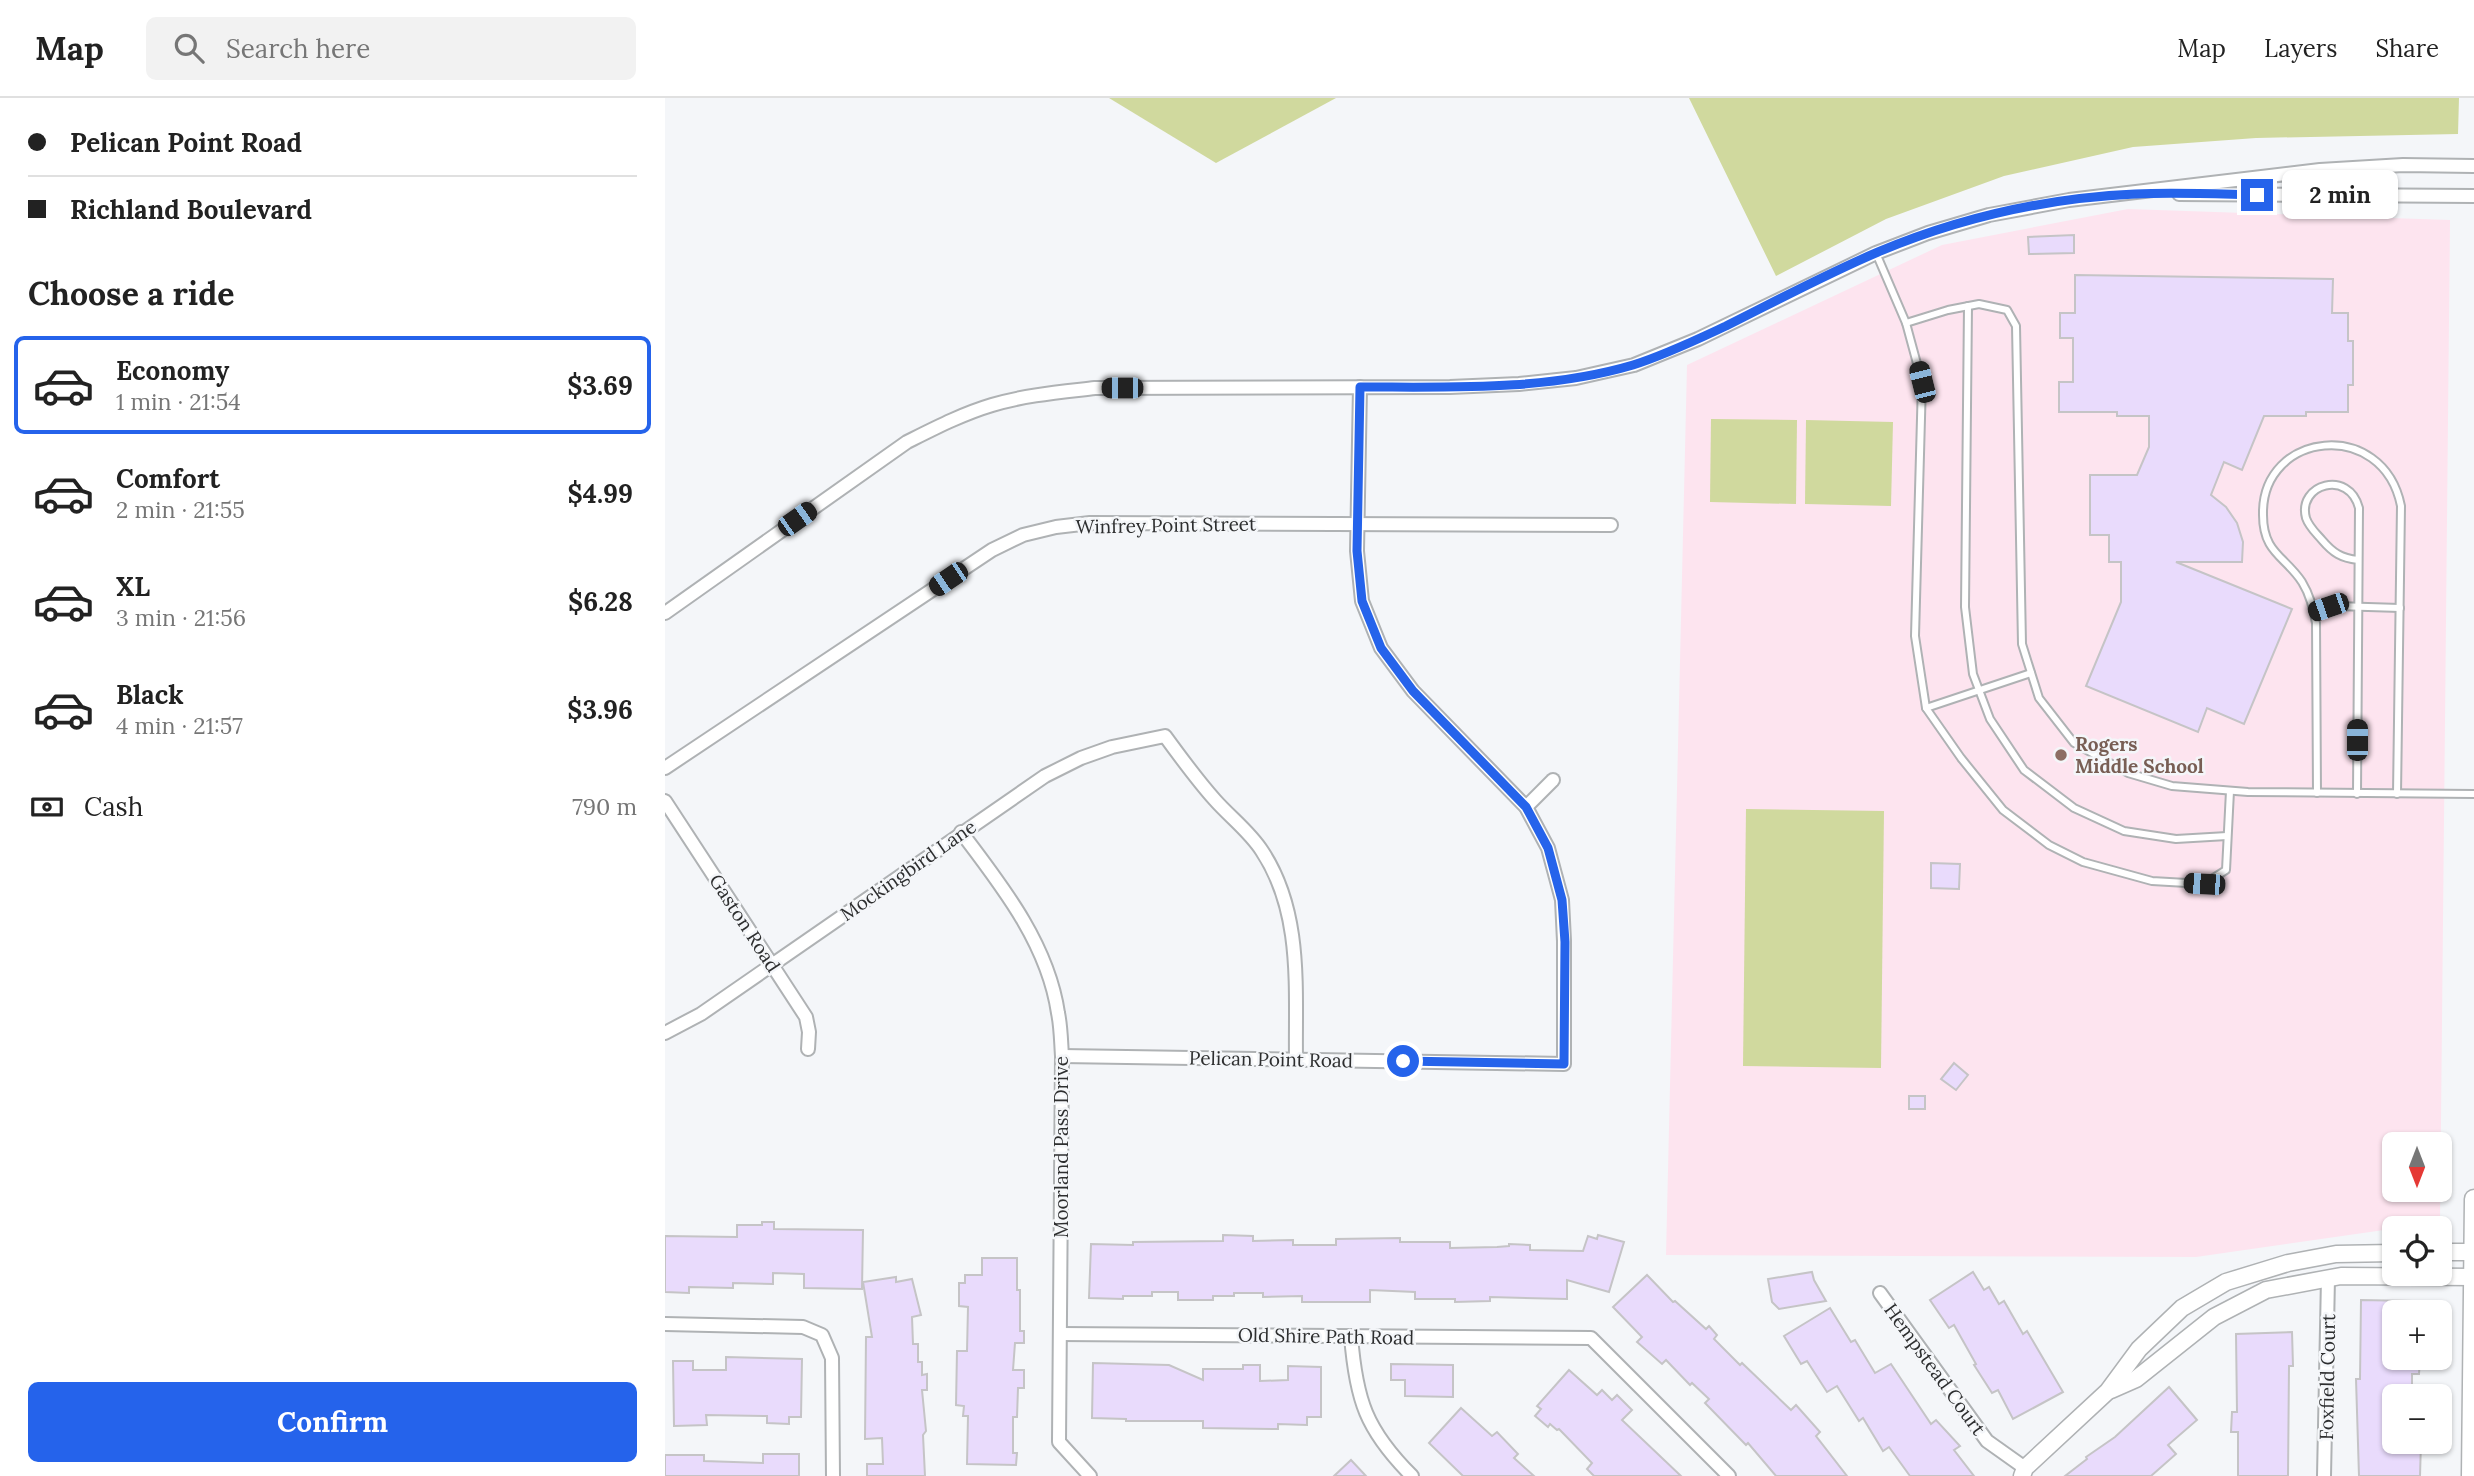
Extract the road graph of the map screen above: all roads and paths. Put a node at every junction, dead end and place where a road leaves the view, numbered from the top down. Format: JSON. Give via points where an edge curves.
{"nodes":[{"id":1,"x":2474,"y":166,"type":"edge"},
{"id":2,"x":2136,"y":194,"type":"junction"},
{"id":3,"x":2474,"y":196,"type":"edge"},
{"id":4,"x":1877,"y":253,"type":"junction"},
{"id":5,"x":1968,"y":306,"type":"junction"},
{"id":6,"x":1906,"y":323,"type":"junction"},
{"id":7,"x":1360,"y":387,"type":"junction"},
{"id":8,"x":1357,"y":524,"type":"junction"},
{"id":9,"x":1611,"y":525,"type":"dead end"},
{"id":10,"x":2358,"y":560,"type":"junction"},
{"id":11,"x":2358,"y":607,"type":"junction"},
{"id":12,"x":2400,"y":608,"type":"junction"},
{"id":13,"x":665,"y":612,"type":"edge"},
{"id":14,"x":2314,"y":612,"type":"junction"},
{"id":15,"x":2031,"y":673,"type":"junction"},
{"id":16,"x":1979,"y":690,"type":"junction"},
{"id":17,"x":1926,"y":708,"type":"junction"},
{"id":18,"x":665,"y":768,"type":"edge"},
{"id":19,"x":1553,"y":780,"type":"dead end"},
{"id":20,"x":2230,"y":790,"type":"junction"},
{"id":21,"x":2317,"y":793,"type":"junction"},
{"id":22,"x":2357,"y":794,"type":"junction"},
{"id":23,"x":2397,"y":794,"type":"junction"},
{"id":24,"x":2474,"y":794,"type":"edge"},
{"id":25,"x":665,"y":802,"type":"edge"},
{"id":26,"x":1526,"y":807,"type":"junction"},
{"id":27,"x":961,"y":832,"type":"junction"},
{"id":28,"x":2227,"y":836,"type":"junction"},
{"id":29,"x":772,"y":965,"type":"junction"},
{"id":30,"x":665,"y":1033,"type":"edge"},
{"id":31,"x":808,"y":1049,"type":"dead end"},
{"id":32,"x":1062,"y":1056,"type":"junction"},
{"id":33,"x":1296,"y":1060,"type":"junction"},
{"id":34,"x":2474,"y":1199,"type":"edge"},
{"id":35,"x":2452,"y":1252,"type":"edge"},
{"id":36,"x":2474,"y":1252,"type":"edge"},
{"id":37,"x":2382,"y":1253,"type":"edge"},
{"id":38,"x":2327,"y":1255,"type":"junction"},
{"id":39,"x":2474,"y":1277,"type":"edge"},
{"id":40,"x":2328,"y":1278,"type":"junction"},
{"id":41,"x":1880,"y":1293,"type":"dead end"},
{"id":42,"x":665,"y":1324,"type":"edge"},
{"id":43,"x":1060,"y":1334,"type":"junction"},
{"id":44,"x":1351,"y":1336,"type":"junction"},
{"id":45,"x":2108,"y":1391,"type":"junction"},
{"id":46,"x":2023,"y":1472,"type":"edge"},
{"id":47,"x":833,"y":1476,"type":"edge"},
{"id":48,"x":1090,"y":1476,"type":"edge"},
{"id":49,"x":1412,"y":1476,"type":"edge"},
{"id":50,"x":1728,"y":1476,"type":"edge"},
{"id":51,"x":2325,"y":1476,"type":"edge"},
{"id":52,"x":2471,"y":1476,"type":"edge"}],
"edges":[{"from":1,"to":2,"type":"street","via":[[2343,168]]},
{"from":2,"to":3,"type":"street"},
{"from":2,"to":4,"type":"street","via":[[1997,214],[1939,229]]},
{"from":4,"to":6,"type":"lane"},
{"from":4,"to":7,"type":"street","via":[[1699,339],[1634,365],[1519,384]]},
{"from":5,"to":6,"type":"lane"},
{"from":5,"to":15,"type":"lane","via":[[2007,310],[2016,326],[2022,644]]},
{"from":5,"to":16,"type":"lane","via":[[1965,607]]},
{"from":6,"to":17,"type":"lane","via":[[1922,382],[1915,636]]},
{"from":7,"to":8,"type":"street"},
{"from":7,"to":13,"type":"street","via":[[1095,388],[994,404],[907,442]]},
{"from":8,"to":9,"type":"street","name":"Winfrey Point Street"},
{"from":8,"to":18,"type":"street","name":"Winfrey Point Street","via":[[1090,523],[1023,535],[992,550]]},
{"from":8,"to":26,"type":"street","via":[[1362,601],[1381,648],[1413,691]]},
{"from":10,"to":10,"type":"lane","via":[[2334,553],[2310,526],[2306,504],[2320,487],[2341,486],[2357,501]]},
{"from":10,"to":11,"type":"lane"},
{"from":11,"to":12,"type":"lane"},
{"from":11,"to":14,"type":"lane"},
{"from":11,"to":22,"type":"lane"},
{"from":12,"to":14,"type":"lane","via":[[2399,493],[2386,470],[2366,453],[2328,445],[2303,451],[2282,466],[2267,488],[2263,514],[2273,551],[2301,581]]},
{"from":12,"to":23,"type":"lane"},
{"from":14,"to":21,"type":"lane"},
{"from":15,"to":16,"type":"lane"},
{"from":15,"to":20,"type":"lane","via":[[2039,698],[2074,743],[2128,773],[2172,786]]},
{"from":16,"to":17,"type":"lane"},
{"from":16,"to":28,"type":"lane","via":[[1990,719],[2025,770],[2074,808],[2124,831],[2176,839]]},
{"from":17,"to":28,"type":"lane","via":[[2003,810],[2049,845],[2083,863],[2153,881],[2204,884],[2226,870]]},
{"from":19,"to":26,"type":"street"},
{"from":20,"to":21,"type":"lane"},
{"from":20,"to":28,"type":"lane"},
{"from":21,"to":22,"type":"lane"},
{"from":22,"to":23,"type":"lane"},
{"from":23,"to":24,"type":"lane"},
{"from":25,"to":29,"type":"street","name":"Gaston Road"},
{"from":26,"to":33,"type":"street","name":"Pelican Point Road","via":[[1548,848],[1562,900],[1564,1064]]},
{"from":27,"to":29,"type":"street","name":"Mockingbird Lane"},
{"from":27,"to":32,"type":"street","name":"Moorland Pass Drive","via":[[1009,895],[1031,935],[1058,1011]]},
{"from":27,"to":33,"type":"street","name":"Mockingbird Lane","via":[[1045,776],[1081,758],[1165,737],[1261,849],[1279,880],[1291,922],[1295,963]]},
{"from":29,"to":30,"type":"street","name":"Mockingbird Lane"},
{"from":29,"to":31,"type":"street","name":"Gaston Road","via":[[806,1017]]},
{"from":32,"to":33,"type":"street","name":"Pelican Point Road"},
{"from":32,"to":43,"type":"street","name":"Moorland Pass Drive"},
{"from":34,"to":36,"type":"main road"},
{"from":35,"to":36,"type":"street"},
{"from":36,"to":39,"type":"main road"},
{"from":37,"to":38,"type":"street"},
{"from":38,"to":40,"type":"street"},
{"from":38,"to":45,"type":"street","via":[[2227,1282],[2182,1308],[2139,1349]]},
{"from":39,"to":40,"type":"street"},
{"from":39,"to":52,"type":"main road"},
{"from":40,"to":45,"type":"street","via":[[2266,1290],[2244,1300],[2214,1317],[2136,1380]]},
{"from":40,"to":51,"type":"street","name":"Foxfield Court"},
{"from":41,"to":46,"type":"street","name":"Hempstead Court","via":[[1987,1441]]},
{"from":42,"to":47,"type":"street","via":[[803,1327],[822,1335],[832,1358]]},
{"from":43,"to":44,"type":"street","name":"Old Shire Path Road"},
{"from":43,"to":48,"type":"street","name":"Moorland Pass Drive","via":[[1059,1442]]},
{"from":44,"to":49,"type":"street","via":[[1354,1378],[1364,1409],[1379,1438]]},
{"from":44,"to":50,"type":"street","name":"Old Shire Path Road","via":[[1591,1338]]},
{"from":45,"to":46,"type":"street"}]}
